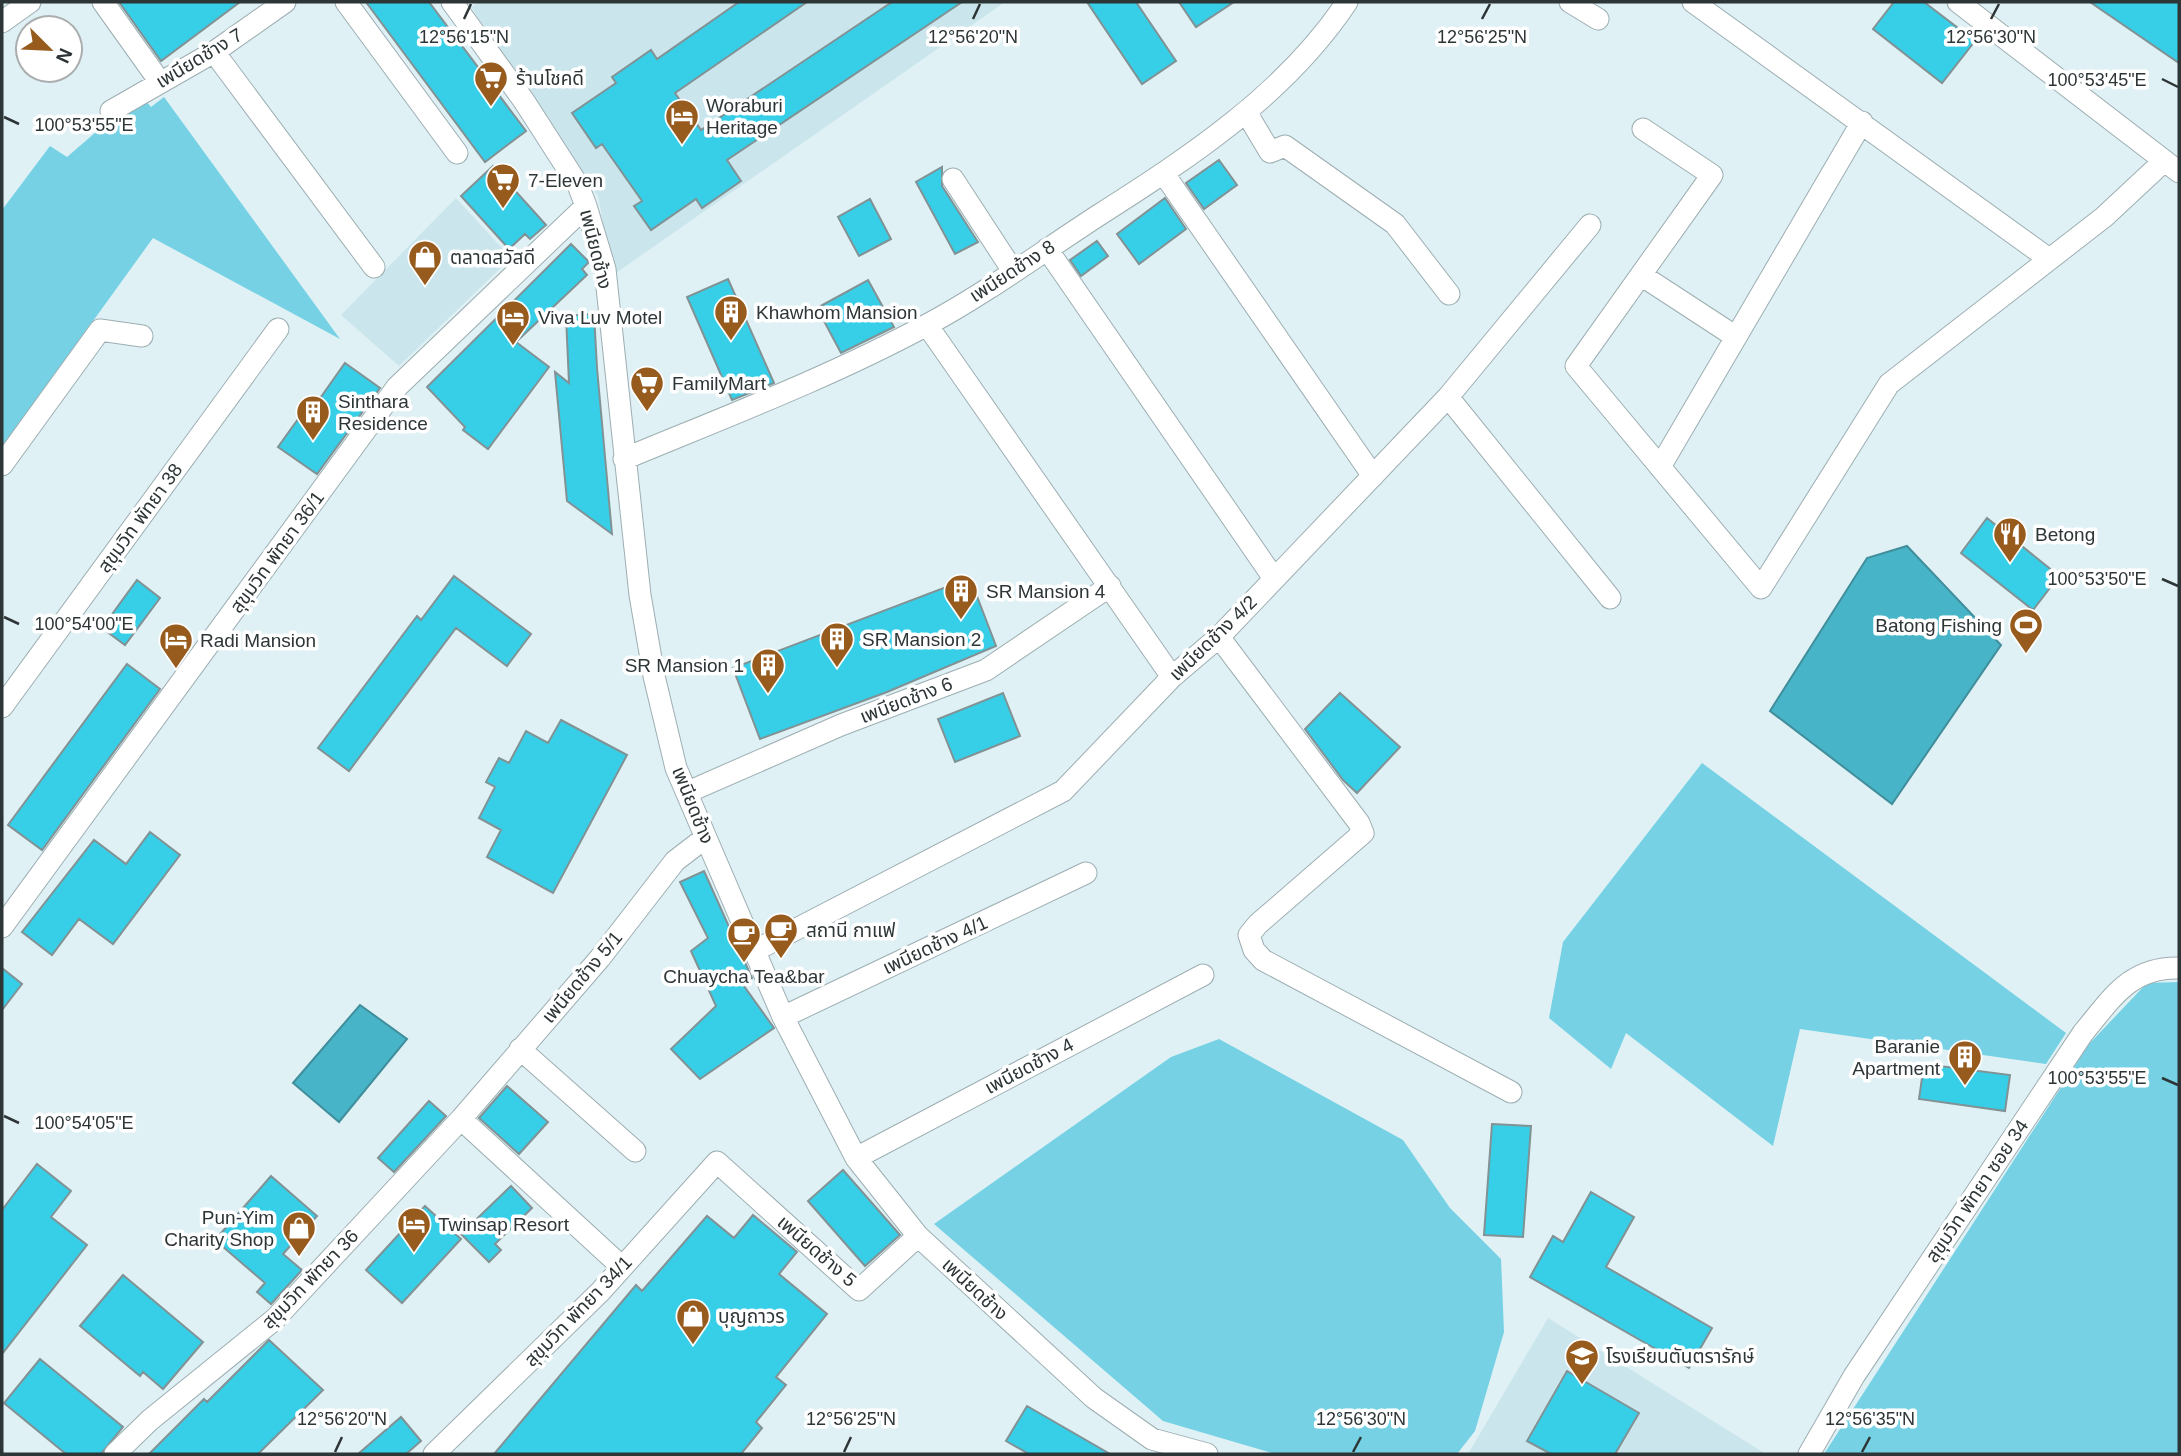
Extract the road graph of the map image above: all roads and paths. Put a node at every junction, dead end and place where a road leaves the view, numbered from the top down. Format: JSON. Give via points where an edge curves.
{"nodes":[{"id":1,"x":30,"y":2,"type":"edge"},
{"id":2,"x":103,"y":2,"type":"edge"},
{"id":3,"x":285,"y":2,"type":"edge"},
{"id":4,"x":346,"y":2,"type":"edge"},
{"id":5,"x":452,"y":2,"type":"edge"},
{"id":6,"x":1346,"y":2,"type":"edge"},
{"id":7,"x":1570,"y":2,"type":"edge"},
{"id":8,"x":1693,"y":2,"type":"edge"},
{"id":9,"x":1958,"y":2,"type":"edge"},
{"id":10,"x":1598,"y":19,"type":"dead end"},
{"id":11,"x":2,"y":22,"type":"edge"},
{"id":12,"x":214,"y":52,"type":"junction"},
{"id":13,"x":160,"y":82,"type":"junction"},
{"id":14,"x":111,"y":111,"type":"dead end"},
{"id":15,"x":1246,"y":112,"type":"junction"},
{"id":16,"x":1862,"y":122,"type":"junction"},
{"id":17,"x":1643,"y":129,"type":"dead end"},
{"id":18,"x":457,"y":153,"type":"dead end"},
{"id":19,"x":2171,"y":167,"type":"edge"},
{"id":20,"x":1164,"y":174,"type":"junction"},
{"id":21,"x":953,"y":179,"type":"dead end"},
{"id":22,"x":586,"y":206,"type":"junction"},
{"id":23,"x":1590,"y":225,"type":"dead end"},
{"id":24,"x":1047,"y":249,"type":"junction"},
{"id":25,"x":2049,"y":259,"type":"junction"},
{"id":26,"x":374,"y":267,"type":"dead end"},
{"id":27,"x":1013,"y":271,"type":"junction"},
{"id":28,"x":1641,"y":275,"type":"junction"},
{"id":29,"x":1449,"y":294,"type":"dead end"},
{"id":30,"x":928,"y":325,"type":"junction"},
{"id":31,"x":278,"y":329,"type":"dead end"},
{"id":32,"x":142,"y":336,"type":"dead end"},
{"id":33,"x":1736,"y":337,"type":"junction"},
{"id":34,"x":1448,"y":397,"type":"junction"},
{"id":35,"x":624,"y":458,"type":"junction"},
{"id":36,"x":2,"y":465,"type":"edge"},
{"id":37,"x":1660,"y":467,"type":"junction"},
{"id":38,"x":1373,"y":476,"type":"junction"},
{"id":39,"x":1273,"y":577,"type":"junction"},
{"id":40,"x":1110,"y":586,"type":"junction"},
{"id":41,"x":1610,"y":598,"type":"dead end"},
{"id":42,"x":1219,"y":637,"type":"junction"},
{"id":43,"x":1172,"y":677,"type":"junction"},
{"id":44,"x":2,"y":708,"type":"edge"},
{"id":45,"x":688,"y":792,"type":"junction"},
{"id":46,"x":705,"y":838,"type":"junction"},
{"id":47,"x":1086,"y":873,"type":"dead end"},
{"id":48,"x":2,"y":927,"type":"edge"},
{"id":49,"x":756,"y":950,"type":"junction"},
{"id":50,"x":2179,"y":968,"type":"edge"},
{"id":51,"x":1203,"y":975,"type":"dead end"},
{"id":52,"x":783,"y":1017,"type":"junction"},
{"id":53,"x":520,"y":1049,"type":"junction"},
{"id":54,"x":1511,"y":1092,"type":"dead end"},
{"id":55,"x":461,"y":1119,"type":"junction"},
{"id":56,"x":635,"y":1151,"type":"dead end"},
{"id":57,"x":856,"y":1158,"type":"junction"},
{"id":58,"x":717,"y":1162,"type":"joint"},
{"id":59,"x":918,"y":1237,"type":"junction"},
{"id":60,"x":622,"y":1266,"type":"junction"},
{"id":61,"x":115,"y":1454,"type":"edge"},
{"id":62,"x":434,"y":1454,"type":"edge"},
{"id":63,"x":1207,"y":1454,"type":"edge"},
{"id":64,"x":1809,"y":1454,"type":"edge"}],
"edges":[{"from":1,"to":11,"type":"street"},
{"from":2,"to":13,"type":"street"},
{"from":3,"to":12,"type":"street","name":"เพนียดช้าง 7"},
{"from":4,"to":18,"type":"street"},
{"from":5,"to":22,"type":"street","name":"เพนียดช้าง","via":[[524,101],[578,185]]},
{"from":6,"to":15,"type":"street","name":"เพนียดช้าง 8","via":[[1284,77]]},
{"from":7,"to":10,"type":"street"},
{"from":8,"to":16,"type":"street"},
{"from":9,"to":19,"type":"street"},
{"from":12,"to":13,"type":"street","name":"เพนียดช้าง 7"},
{"from":12,"to":26,"type":"street"},
{"from":13,"to":14,"type":"street","name":"เพนียดช้าง 7"},
{"from":15,"to":20,"type":"street","name":"เพนียดช้าง 8"},
{"from":15,"to":29,"type":"street","via":[[1270,152],[1285,146],[1395,224]]},
{"from":16,"to":25,"type":"street"},
{"from":16,"to":33,"type":"street"},
{"from":17,"to":28,"type":"street","via":[[1713,175]]},
{"from":19,"to":25,"type":"street"},
{"from":20,"to":24,"type":"street","name":"เพนียดช้าง 8"},
{"from":20,"to":38,"type":"street"},
{"from":21,"to":27,"type":"street"},
{"from":22,"to":35,"type":"street","name":"เพนียดช้าง","via":[[605,269]]},
{"from":22,"to":48,"type":"street","name":"สุขุมวิท พัทยา 36/1","via":[[397,387]]},
{"from":23,"to":34,"type":"street","name":"เพนียดช้าง 4/2"},
{"from":24,"to":27,"type":"street","name":"เพนียดช้าง 8"},
{"from":24,"to":39,"type":"street"},
{"from":25,"to":37,"type":"street","via":[[1889,384],[1761,588]]},
{"from":27,"to":30,"type":"street","name":"เพนียดช้าง 8"},
{"from":28,"to":33,"type":"street"},
{"from":28,"to":37,"type":"street","via":[[1576,366]]},
{"from":30,"to":35,"type":"street","name":"เพนียดช้าง 8","via":[[832,373]]},
{"from":30,"to":40,"type":"street"},
{"from":31,"to":44,"type":"street","name":"สุขุมวิท พัทยา 38"},
{"from":32,"to":36,"type":"street","via":[[100,330]]},
{"from":33,"to":37,"type":"street"},
{"from":34,"to":38,"type":"street","name":"เพนียดช้าง 4/2"},
{"from":34,"to":41,"type":"street"},
{"from":35,"to":45,"type":"street","name":"เพนียดช้าง","via":[[654,676],[676,768]]},
{"from":38,"to":39,"type":"street","name":"เพนียดช้าง 4/2"},
{"from":39,"to":42,"type":"street","name":"เพนียดช้าง 4/2"},
{"from":40,"to":43,"type":"street"},
{"from":40,"to":45,"type":"street","name":"เพนียดช้าง 6","via":[[986,670],[841,725]]},
{"from":42,"to":43,"type":"street","name":"เพนียดช้าง 4/2"},
{"from":42,"to":54,"type":"street","via":[[1363,833],[1258,924],[1249,935],[1254,950],[1263,960]]},
{"from":43,"to":49,"type":"street","name":"เพนียดช้าง 4/2","via":[[1063,791]]},
{"from":45,"to":46,"type":"street","name":"เพนียดช้าง"},
{"from":46,"to":49,"type":"street","name":"เพนียดช้าง"},
{"from":46,"to":53,"type":"street","name":"เพนียดช้าง 5/1","via":[[675,861],[600,958]]},
{"from":47,"to":52,"type":"street","name":"เพนียดช้าง 4/1"},
{"from":49,"to":52,"type":"street","name":"เพนียดช้าง"},
{"from":50,"to":64,"type":"street","name":"สุขุมวิท พัทยา ซอย 34","via":[[2155,968],[2133,979],[2083,1033],[1854,1376]]},
{"from":51,"to":57,"type":"street","name":"เพนียดช้าง 4"},
{"from":52,"to":57,"type":"street","name":"เพนียดช้าง"},
{"from":53,"to":55,"type":"street","name":"เพนียดช้าง 5/1"},
{"from":53,"to":56,"type":"street"},
{"from":55,"to":60,"type":"street"},
{"from":55,"to":61,"type":"street","name":"สุขุมวิท พัทยา 36","via":[[275,1319]]},
{"from":57,"to":59,"type":"street","name":"เพนียดช้าง"},
{"from":58,"to":59,"type":"street","name":"เพนียดช้าง 5","via":[[859,1290]]},
{"from":58,"to":60,"type":"street","name":"สุขุมวิท พัทยา 34/1"},
{"from":59,"to":63,"type":"street","name":"เพนียดช้าง","via":[[1094,1398],[1152,1439]]},
{"from":60,"to":62,"type":"street","name":"สุขุมวิท พัทยา 34/1"}]}
